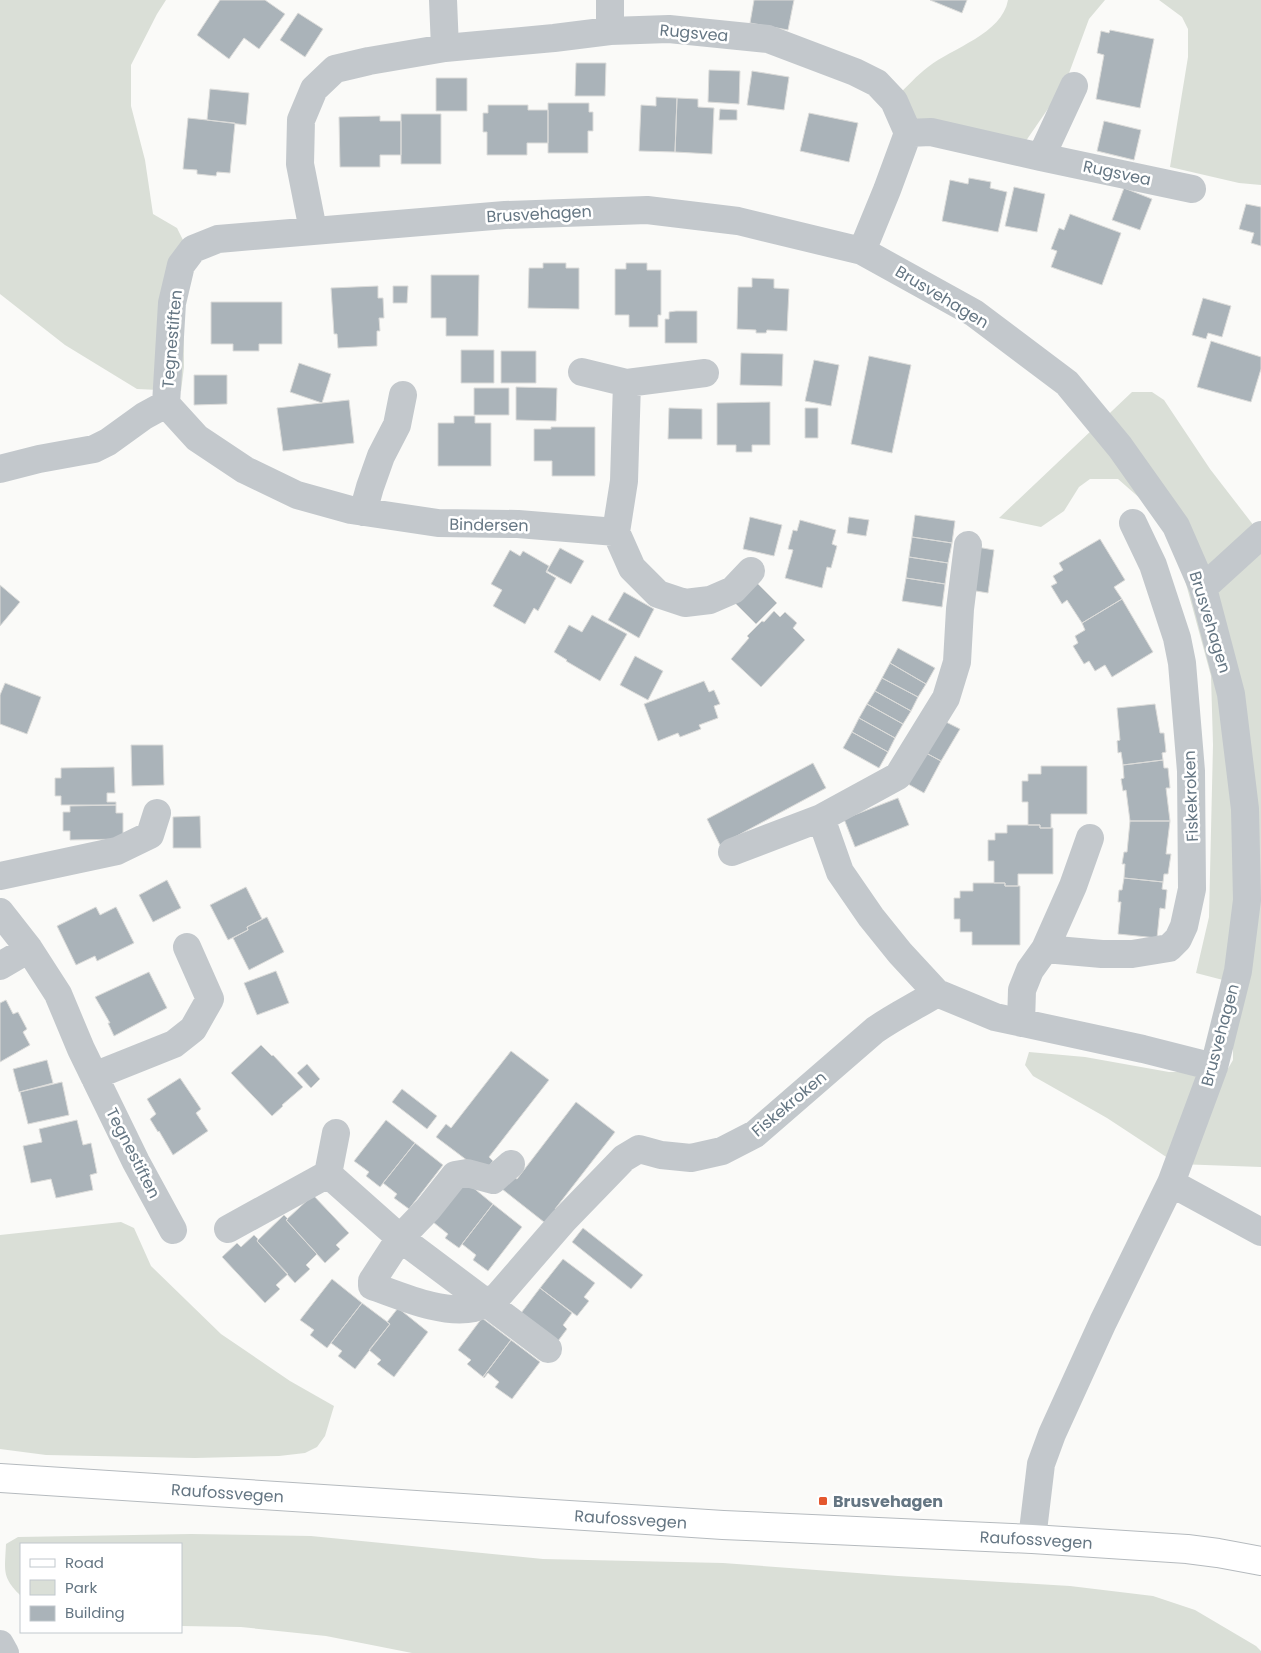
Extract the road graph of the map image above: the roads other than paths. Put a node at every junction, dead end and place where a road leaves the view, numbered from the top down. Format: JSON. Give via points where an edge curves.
{"nodes":[{"id":1,"x":444,"y":0,"type":"edge"},
{"id":2,"x":610,"y":0,"type":"edge"},
{"id":3,"x":610,"y":31,"type":"junction"},
{"id":4,"x":445,"y":48,"type":"junction"},
{"id":5,"x":1074,"y":86,"type":"dead end"},
{"id":6,"x":908,"y":133,"type":"junction"},
{"id":7,"x":1041,"y":157,"type":"junction"},
{"id":8,"x":1192,"y":189,"type":"dead end"},
{"id":9,"x":313,"y":230,"type":"junction"},
{"id":10,"x":862,"y":251,"type":"junction"},
{"id":11,"x":582,"y":372,"type":"dead end"},
{"id":12,"x":705,"y":373,"type":"dead end"},
{"id":13,"x":627,"y":382,"type":"junction"},
{"id":14,"x":403,"y":395,"type":"dead end"},
{"id":15,"x":166,"y":404,"type":"junction"},
{"id":16,"x":0,"y":469,"type":"edge"},
{"id":17,"x":363,"y":512,"type":"junction"},
{"id":18,"x":1133,"y":523,"type":"dead end"},
{"id":19,"x":616,"y":532,"type":"junction"},
{"id":20,"x":1261,"y":535,"type":"edge"},
{"id":21,"x":968,"y":545,"type":"dead end"},
{"id":22,"x":751,"y":571,"type":"dead end"},
{"id":23,"x":1203,"y":588,"type":"junction"},
{"id":24,"x":158,"y":813,"type":"dead end"},
{"id":25,"x":820,"y":818,"type":"junction"},
{"id":26,"x":1090,"y":838,"type":"dead end"},
{"id":27,"x":732,"y":852,"type":"dead end"},
{"id":28,"x":0,"y":876,"type":"edge"},
{"id":29,"x":0,"y":912,"type":"edge"},
{"id":30,"x":187,"y":947,"type":"dead end"},
{"id":31,"x":29,"y":949,"type":"junction"},
{"id":32,"x":1045,"y":949,"type":"junction"},
{"id":33,"x":0,"y":966,"type":"edge"},
{"id":34,"x":937,"y":993,"type":"junction"},
{"id":35,"x":1021,"y":1023,"type":"junction"},
{"id":36,"x":1214,"y":1067,"type":"junction"},
{"id":37,"x":94,"y":1076,"type":"junction"},
{"id":38,"x":336,"y":1133,"type":"dead end"},
{"id":39,"x":510,"y":1164,"type":"dead end"},
{"id":40,"x":328,"y":1174,"type":"junction"},
{"id":41,"x":1171,"y":1183,"type":"junction"},
{"id":42,"x":228,"y":1229,"type":"dead end"},
{"id":43,"x":173,"y":1230,"type":"dead end"},
{"id":44,"x":1261,"y":1232,"type":"edge"},
{"id":45,"x":400,"y":1238,"type":"junction"},
{"id":46,"x":486,"y":1302,"type":"junction"},
{"id":47,"x":548,"y":1349,"type":"dead end"},
{"id":48,"x":0,"y":1478,"type":"edge"},
{"id":49,"x":1032,"y":1539,"type":"junction"},
{"id":50,"x":1261,"y":1561,"type":"edge"},
{"id":51,"x":0,"y":1644,"type":"edge"},
{"id":52,"x":5,"y":1653,"type":"edge"}],
"edges":[{"from":1,"to":4,"type":"street"},
{"from":2,"to":3,"type":"street"},
{"from":3,"to":4,"type":"street","name":"Rugsvea"},
{"from":3,"to":6,"type":"street","name":"Rugsvea","via":[[669,29],[768,39],[877,83],[894,101]]},
{"from":4,"to":9,"type":"street","name":"Rugsvea","via":[[335,69],[314,90],[301,120],[300,164]]},
{"from":5,"to":7,"type":"street"},
{"from":6,"to":7,"type":"street","name":"Rugsvea","via":[[931,132]]},
{"from":6,"to":10,"type":"street"},
{"from":7,"to":8,"type":"street","name":"Rugsvea"},
{"from":9,"to":10,"type":"street","name":"Brusvehagen","via":[[505,215],[647,210],[738,221]]},
{"from":9,"to":15,"type":"street","name":"Tegnestiften","via":[[218,238],[193,249],[181,265],[172,303]]},
{"from":10,"to":23,"type":"street","name":"Brusvehagen","via":[[974,312],[1067,383],[1120,447],[1176,526]]},
{"from":11,"to":13,"type":"street"},
{"from":12,"to":13,"type":"street"},
{"from":13,"to":19,"type":"street","via":[[624,481]]},
{"from":14,"to":17,"type":"street","via":[[397,425],[381,456]]},
{"from":15,"to":16,"type":"street","name":"Tegnestiften","via":[[94,449]]},
{"from":15,"to":17,"type":"street","name":"Bindersen","via":[[197,438],[245,470],[297,494]]},
{"from":17,"to":19,"type":"street","name":"Bindersen","via":[[438,524],[518,524]]},
{"from":18,"to":32,"type":"street","name":"Fiskekroken","via":[[1153,565],[1182,663],[1191,771],[1192,890],[1184,926],[1169,948],[1132,954]]},
{"from":19,"to":22,"type":"street","via":[[632,568],[658,594],[685,603],[710,600],[733,590]]},
{"from":20,"to":23,"type":"street"},
{"from":21,"to":25,"type":"street","via":[[957,662],[946,698],[898,776]]},
{"from":23,"to":36,"type":"street","name":"Brusvehagen","via":[[1231,694],[1246,809],[1247,900],[1238,971]]},
{"from":24,"to":28,"type":"street","via":[[150,835],[117,851]]},
{"from":25,"to":27,"type":"street"},
{"from":25,"to":34,"type":"street","via":[[840,872],[871,917]]},
{"from":26,"to":32,"type":"street"},
{"from":29,"to":31,"type":"street","name":"Tegnestiften"},
{"from":30,"to":37,"type":"street","via":[[210,1000],[193,1029],[174,1044]]},
{"from":31,"to":33,"type":"street"},
{"from":31,"to":37,"type":"street","name":"Tegnestiften","via":[[58,994]]},
{"from":32,"to":35,"type":"street","via":[[1030,970],[1022,990]]},
{"from":34,"to":35,"type":"street","via":[[995,1017]]},
{"from":34,"to":46,"type":"street","name":"Fiskekroken","via":[[874,1030],[755,1134],[722,1151],[691,1158],[639,1149],[624,1158],[563,1221],[498,1296]]},
{"from":35,"to":36,"type":"street"},
{"from":36,"to":41,"type":"street","name":"Brusvehagen"},
{"from":37,"to":43,"type":"street","name":"Tegnestiften"},
{"from":38,"to":40,"type":"street"},
{"from":39,"to":45,"type":"street","via":[[493,1180],[467,1173],[455,1175]]},
{"from":40,"to":42,"type":"street"},
{"from":40,"to":45,"type":"street"},
{"from":41,"to":44,"type":"street"},
{"from":41,"to":49,"type":"street","name":"Brusvehagen","via":[[1052,1434],[1041,1464]]},
{"from":45,"to":46,"type":"street"},
{"from":45,"to":46,"type":"street","via":[[372,1281],[372,1286],[448,1309],[474,1308]]},
{"from":46,"to":47,"type":"street"},
{"from":48,"to":49,"type":"main road","name":"Raufossvegen","via":[[723,1525]]},
{"from":49,"to":50,"type":"main road","name":"Raufossvegen","via":[[1218,1552]]},
{"from":51,"to":52,"type":"street"}]}
